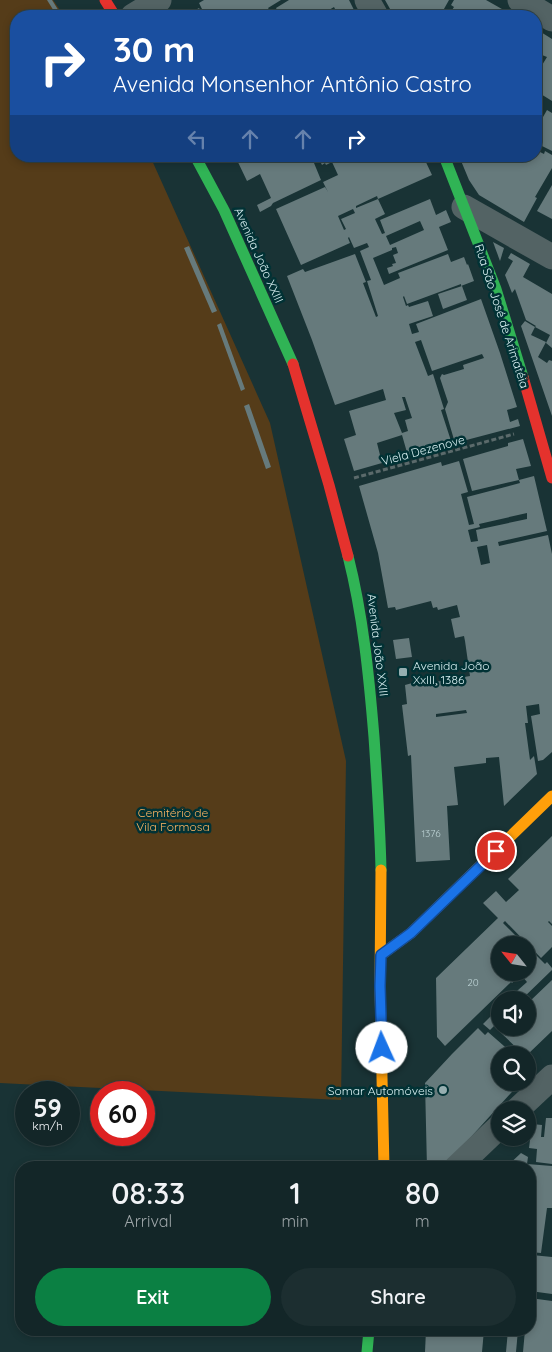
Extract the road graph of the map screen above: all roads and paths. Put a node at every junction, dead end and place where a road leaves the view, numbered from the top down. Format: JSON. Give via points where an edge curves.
{"nodes":[{"id":1,"x":159,"y":0,"type":"edge"},
{"id":2,"x":520,"y":0,"type":"edge"},
{"id":3,"x":143,"y":10,"type":"edge"},
{"id":4,"x":537,"y":10,"type":"edge"},
{"id":5,"x":198,"y":162,"type":"edge"},
{"id":6,"x":446,"y":162,"type":"edge"},
{"id":7,"x":464,"y":207,"type":"junction"},
{"id":8,"x":552,"y":257,"type":"edge"},
{"id":9,"x":521,"y":432,"type":"dead end"},
{"id":10,"x":552,"y":478,"type":"edge"},
{"id":11,"x":329,"y":485,"type":"junction"},
{"id":12,"x":552,"y":796,"type":"edge"},
{"id":13,"x":381,"y":955,"type":"junction"},
{"id":14,"x":552,"y":1077,"type":"edge"},
{"id":15,"x":527,"y":1101,"type":"edge"},
{"id":16,"x":491,"y":1135,"type":"edge"},
{"id":17,"x":384,"y":1161,"type":"edge"},
{"id":18,"x":463,"y":1161,"type":"edge"},
{"id":19,"x":368,"y":1336,"type":"edge"},
{"id":20,"x":367,"y":1352,"type":"edge"}],
"edges":[{"from":1,"to":3,"type":"street"},
{"from":2,"to":4,"type":"street"},
{"from":5,"to":11,"type":"main road","name":"Avenida João XXIII","via":[[224,210],[296,371]]},
{"from":6,"to":7,"type":"main road","name":"Rua São José de Arimatéia"},
{"from":7,"to":8,"type":"street"},
{"from":7,"to":10,"type":"main road","name":"Rua São José de Arimatéia","via":[[496,289]]},
{"from":9,"to":11,"type":"path","name":"Viela Dezenove"},
{"from":11,"to":13,"type":"main road","name":"Avenida João XXIII","via":[[358,592],[370,684],[380,816]]},
{"from":12,"to":13,"type":"main road","via":[[411,933]]},
{"from":13,"to":17,"type":"main road","name":"Avenida João XXIII"},
{"from":14,"to":15,"type":"street"},
{"from":16,"to":18,"type":"street"},
{"from":19,"to":20,"type":"main road"}]}
